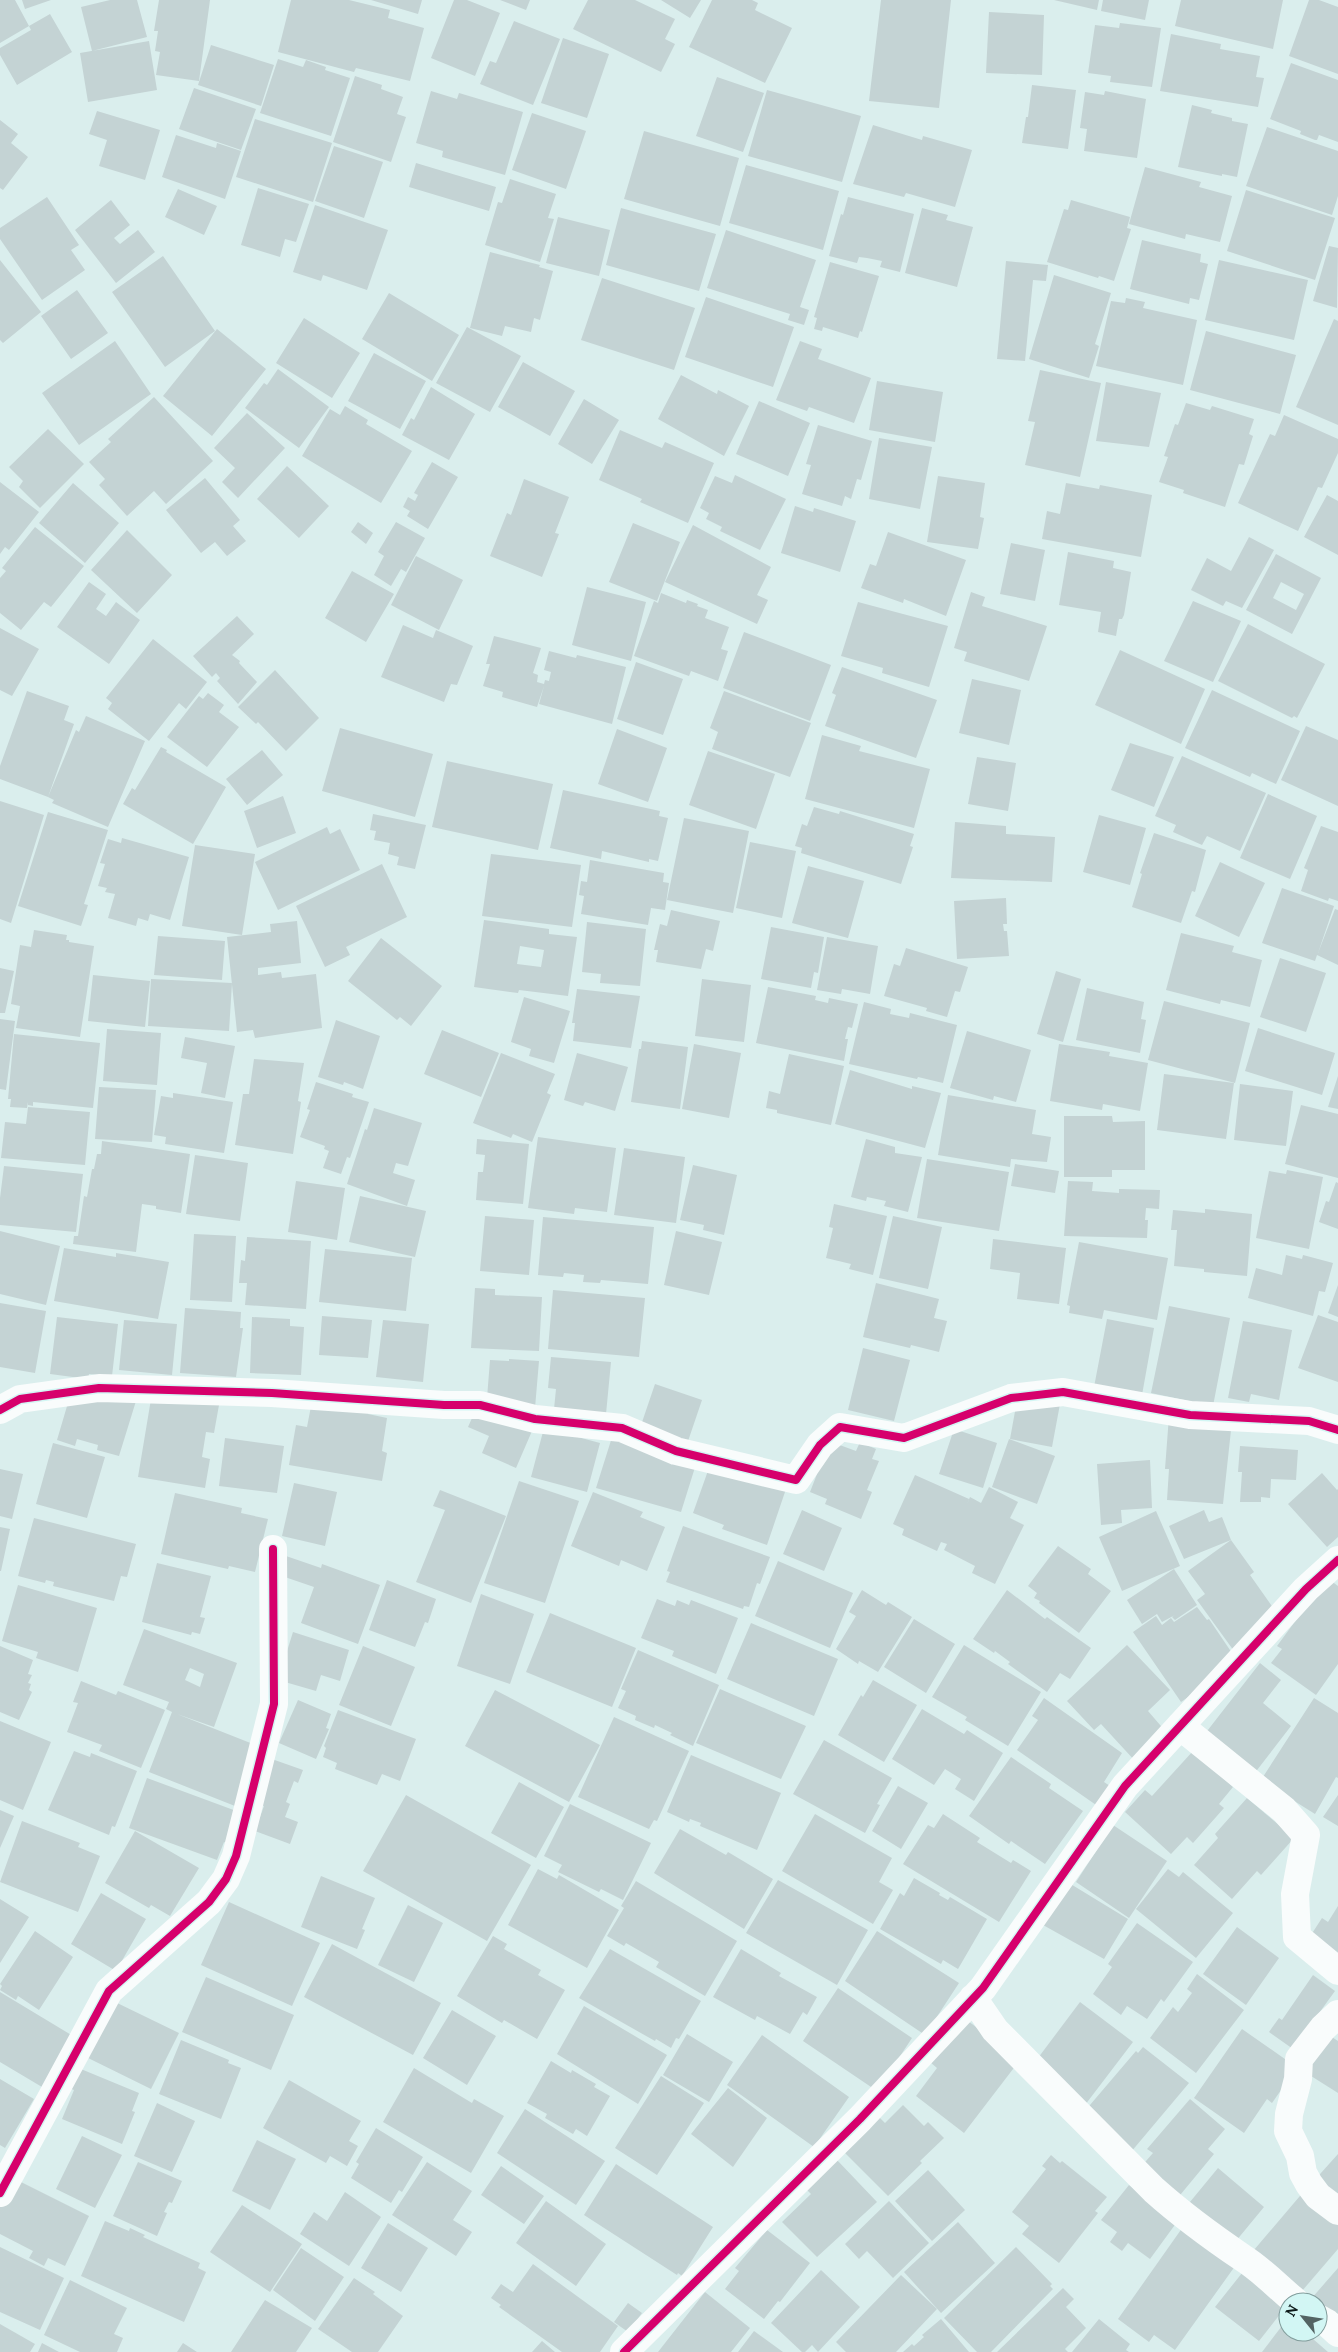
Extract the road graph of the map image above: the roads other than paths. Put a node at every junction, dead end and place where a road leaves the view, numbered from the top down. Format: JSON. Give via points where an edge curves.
{"nodes":[{"id":1,"x":0,"y":1410,"type":"edge"},
{"id":2,"x":1338,"y":1430,"type":"edge"},
{"id":3,"x":273,"y":1549,"type":"dead end"},
{"id":4,"x":1338,"y":1560,"type":"edge"},
{"id":5,"x":1180,"y":1726,"type":"junction"},
{"id":6,"x":1338,"y":1971,"type":"edge"},
{"id":7,"x":973,"y":1998,"type":"junction"},
{"id":8,"x":1338,"y":2014,"type":"edge"},
{"id":9,"x":0,"y":2194,"type":"edge"},
{"id":10,"x":1338,"y":2211,"type":"edge"},
{"id":11,"x":1284,"y":2292,"type":"edge"},
{"id":12,"x":1328,"y":2323,"type":"edge"},
{"id":13,"x":1338,"y":2333,"type":"edge"},
{"id":14,"x":624,"y":2352,"type":"edge"}],
"edges":[{"from":1,"to":2,"type":"street","via":[[20,1399],[98,1388],[272,1393],[444,1405],[480,1404],[535,1419],[622,1428],[676,1451],[796,1480],[820,1445],[840,1427],[904,1438],[1011,1398],[1063,1392],[1190,1415],[1308,1421]]},
{"from":3,"to":9,"type":"street","via":[[274,1704],[254,1791],[230,1872],[209,1902],[109,1991]]},
{"from":4,"to":5,"type":"street","via":[[1306,1589]]},
{"from":5,"to":6,"type":"street","via":[[1284,1810],[1306,1835],[1295,1894],[1297,1937]]},
{"from":5,"to":7,"type":"street","via":[[1125,1786],[989,1980]]},
{"from":7,"to":11,"type":"street","via":[[995,2030],[1154,2190],[1178,2212],[1244,2258]]},
{"from":7,"to":14,"type":"street","via":[[860,2118]]},
{"from":8,"to":10,"type":"street","via":[[1299,2059],[1288,2131],[1309,2184],[1318,2196]]},
{"from":12,"to":13,"type":"street"}]}
